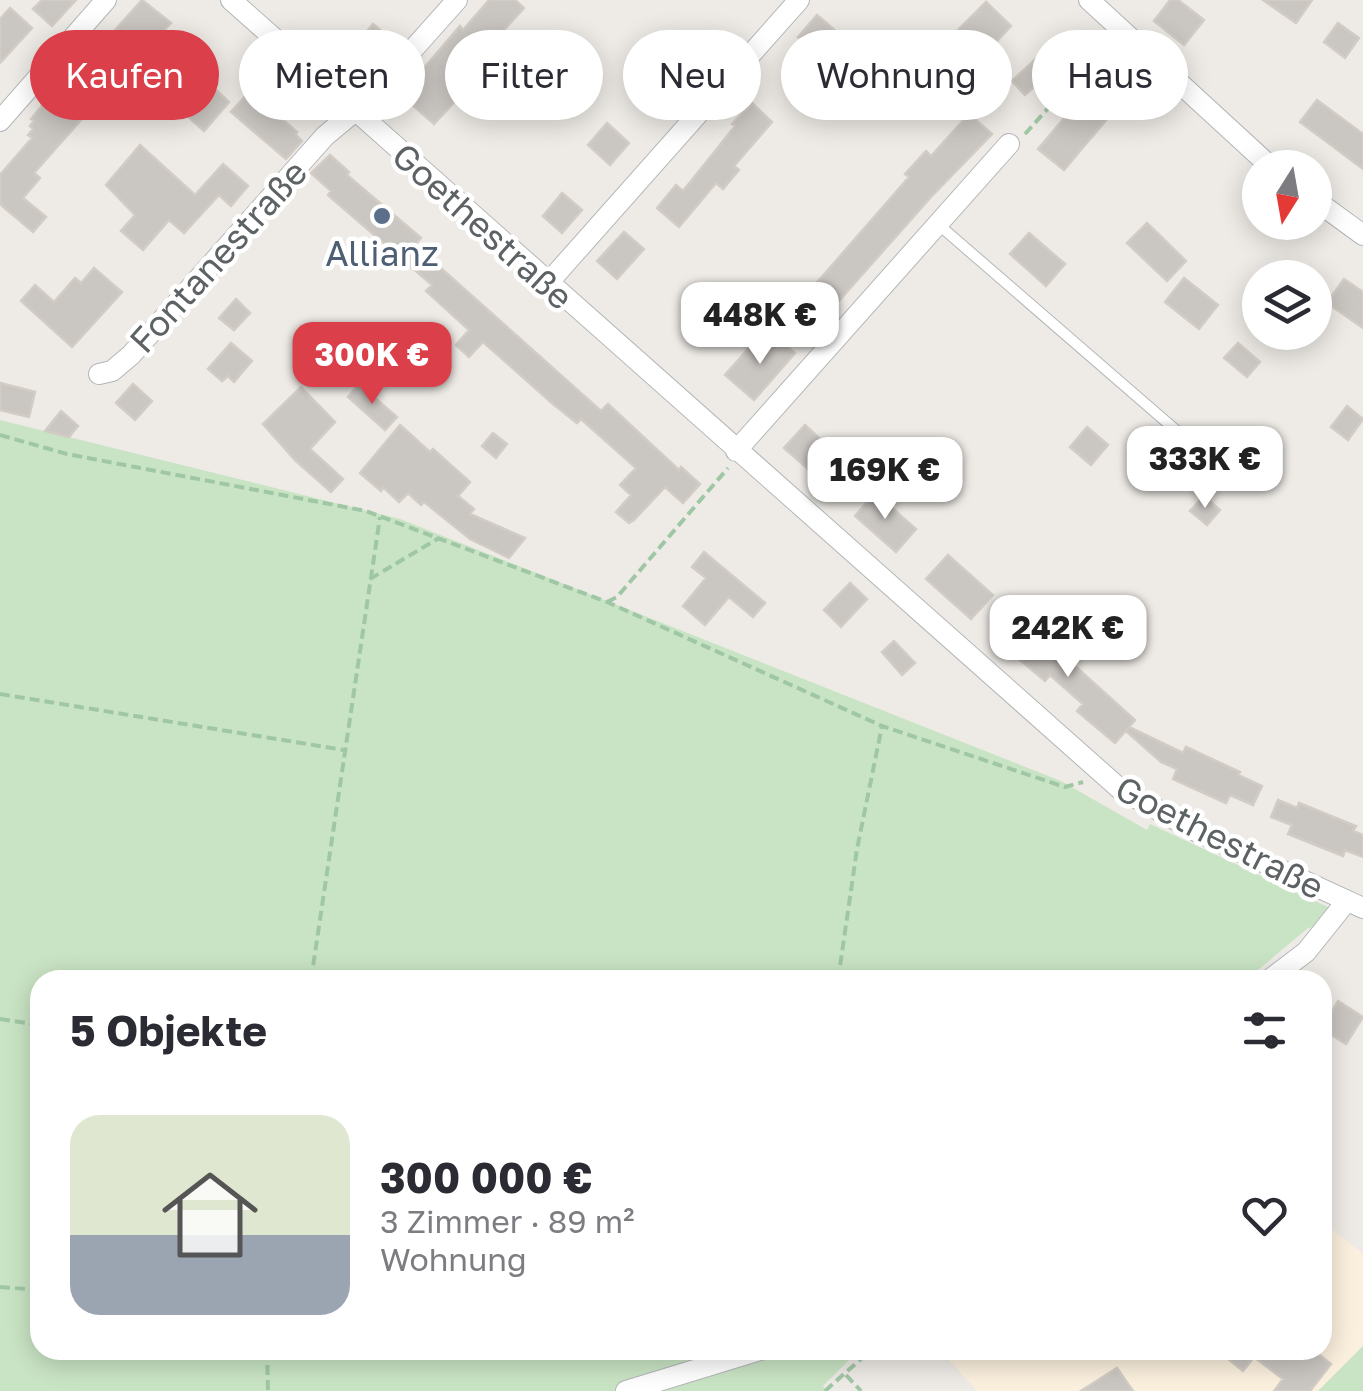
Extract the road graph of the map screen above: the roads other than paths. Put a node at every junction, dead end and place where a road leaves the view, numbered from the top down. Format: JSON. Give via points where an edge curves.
{"nodes":[{"id":1,"x":106,"y":0,"type":"edge"},
{"id":2,"x":231,"y":0,"type":"edge"},
{"id":3,"x":458,"y":0,"type":"edge"},
{"id":4,"x":799,"y":0,"type":"edge"},
{"id":5,"x":1089,"y":0,"type":"edge"},
{"id":6,"x":264,"y":30,"type":"edge"},
{"id":7,"x":425,"y":35,"type":"edge"},
{"id":8,"x":344,"y":120,"type":"edge"},
{"id":9,"x":364,"y":120,"type":"edge"},
{"id":10,"x":0,"y":121,"type":"edge"},
{"id":11,"x":1009,"y":144,"type":"road end"},
{"id":12,"x":1252,"y":150,"type":"edge"},
{"id":13,"x":1332,"y":212,"type":"edge"},
{"id":14,"x":939,"y":225,"type":"junction"},
{"id":15,"x":1363,"y":234,"type":"edge"},
{"id":16,"x":548,"y":283,"type":"junction"},
{"id":17,"x":98,"y":374,"type":"dead end"},
{"id":18,"x":736,"y":451,"type":"junction"},
{"id":19,"x":1238,"y":484,"type":"dead end"},
{"id":20,"x":1355,"y":905,"type":"edge"},
{"id":21,"x":1282,"y":970,"type":"edge"},
{"id":22,"x":727,"y":1360,"type":"edge"},
{"id":23,"x":626,"y":1391,"type":"edge"}],
"edges":[{"from":1,"to":10,"type":"street"},
{"from":2,"to":6,"type":"street","name":"Goethestraße"},
{"from":3,"to":7,"type":"street","name":"Fontanestraße"},
{"from":4,"to":16,"type":"street"},
{"from":5,"to":12,"type":"street"},
{"from":8,"to":17,"type":"street","name":"Fontanestraße","via":[[131,355]]},
{"from":9,"to":16,"type":"street","name":"Goethestraße"},
{"from":11,"to":14,"type":"street"},
{"from":13,"to":15,"type":"street"},
{"from":14,"to":18,"type":"street"},
{"from":14,"to":19,"type":"lane"},
{"from":16,"to":18,"type":"street","name":"Goethestraße"},
{"from":18,"to":20,"type":"street","name":"Goethestraße","via":[[1120,789]]},
{"from":20,"to":21,"type":"street","name":"Goethestraße"},
{"from":22,"to":23,"type":"street"}]}
